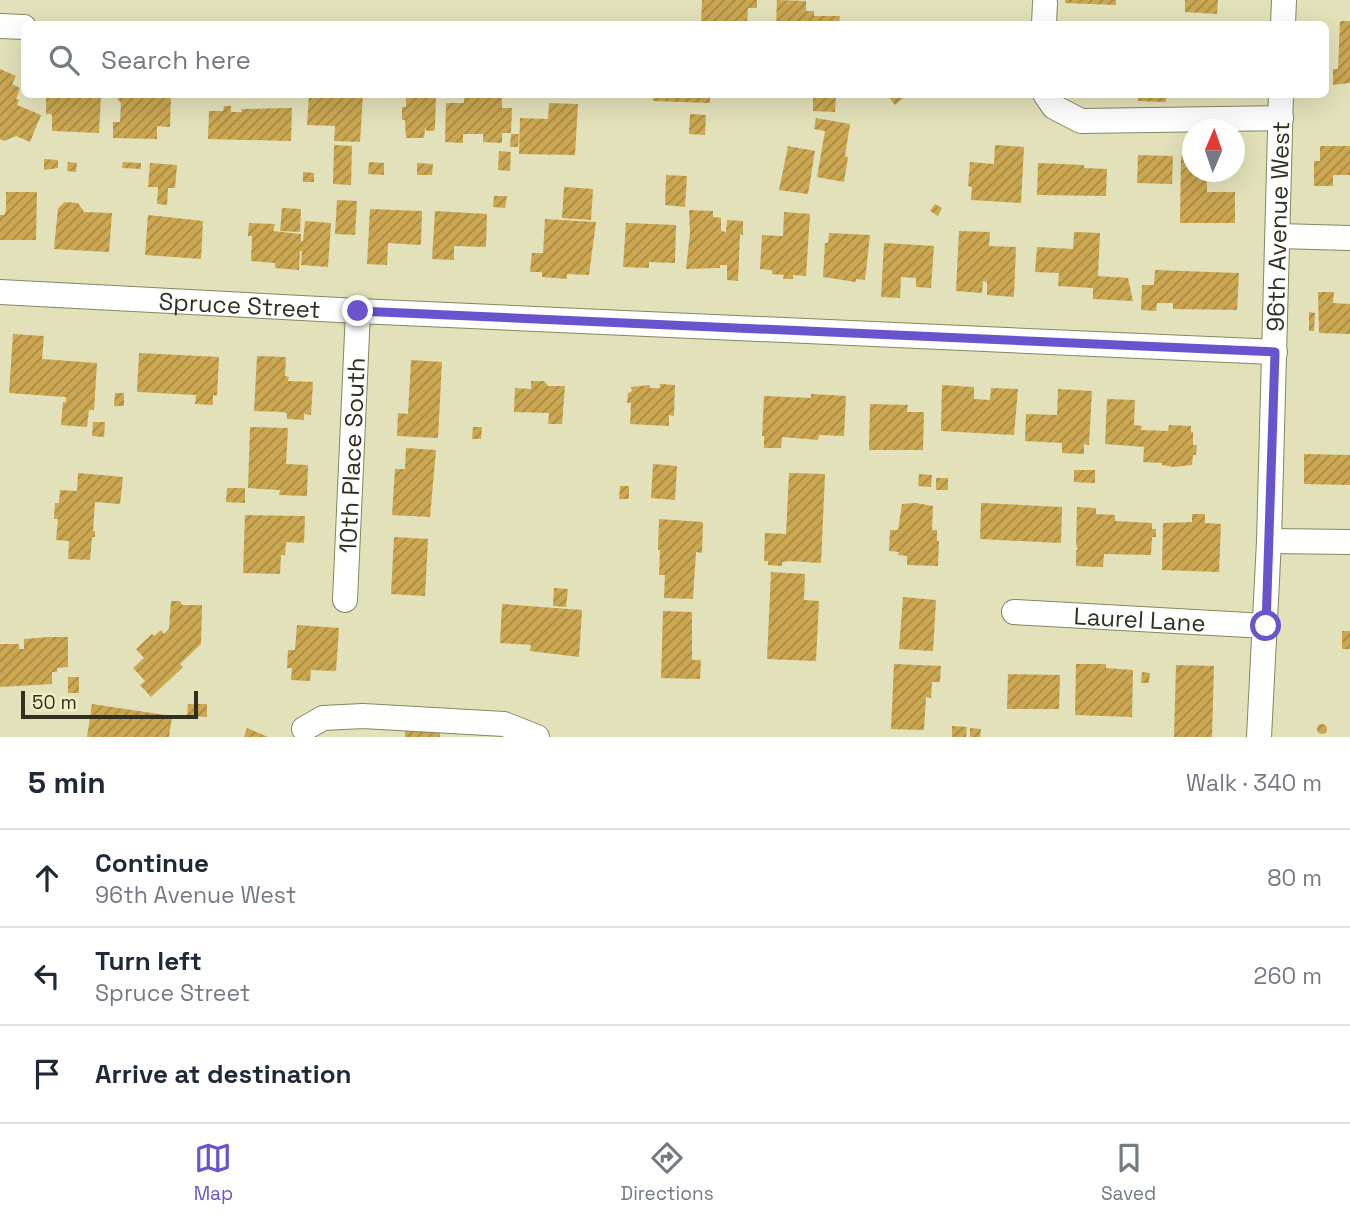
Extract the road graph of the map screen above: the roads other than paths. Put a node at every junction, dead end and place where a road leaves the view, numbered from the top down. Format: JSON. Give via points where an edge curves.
{"nodes":[{"id":1,"x":1284,"y":0,"type":"edge"},
{"id":2,"x":1283,"y":21,"type":"edge"},
{"id":3,"x":0,"y":26,"type":"edge"},
{"id":4,"x":21,"y":27,"type":"edge"},
{"id":5,"x":1047,"y":98,"type":"edge"},
{"id":6,"x":1281,"y":106,"type":"edge"},
{"id":7,"x":1278,"y":236,"type":"junction"},
{"id":8,"x":1350,"y":238,"type":"edge"},
{"id":9,"x":0,"y":292,"type":"edge"},
{"id":10,"x":358,"y":311,"type":"junction"},
{"id":11,"x":1275,"y":352,"type":"junction"},
{"id":12,"x":1269,"y":541,"type":"junction"},
{"id":13,"x":1350,"y":542,"type":"edge"},
{"id":14,"x":345,"y":600,"type":"dead end"},
{"id":15,"x":1014,"y":612,"type":"dead end"},
{"id":16,"x":1266,"y":626,"type":"junction"},
{"id":17,"x":304,"y":729,"type":"dead end"},
{"id":18,"x":537,"y":737,"type":"edge"},
{"id":19,"x":1259,"y":737,"type":"edge"}],
"edges":[{"from":1,"to":2,"type":"street"},
{"from":3,"to":4,"type":"street"},
{"from":5,"to":6,"type":"street","via":[[1054,107],[1081,121]]},
{"from":6,"to":7,"type":"street","name":"96th Avenue West"},
{"from":7,"to":8,"type":"street"},
{"from":7,"to":11,"type":"street","name":"96th Avenue West"},
{"from":9,"to":10,"type":"street","name":"Spruce Street"},
{"from":10,"to":11,"type":"street","name":"Spruce Street"},
{"from":10,"to":14,"type":"street","name":"10th Place South"},
{"from":11,"to":12,"type":"street","name":"96th Avenue West"},
{"from":12,"to":13,"type":"street"},
{"from":12,"to":16,"type":"street","name":"96th Avenue West"},
{"from":15,"to":16,"type":"street","name":"Laurel Lane"},
{"from":16,"to":19,"type":"street","name":"96th Avenue West"},
{"from":17,"to":18,"type":"street","via":[[323,718],[363,716],[504,724]]}]}
